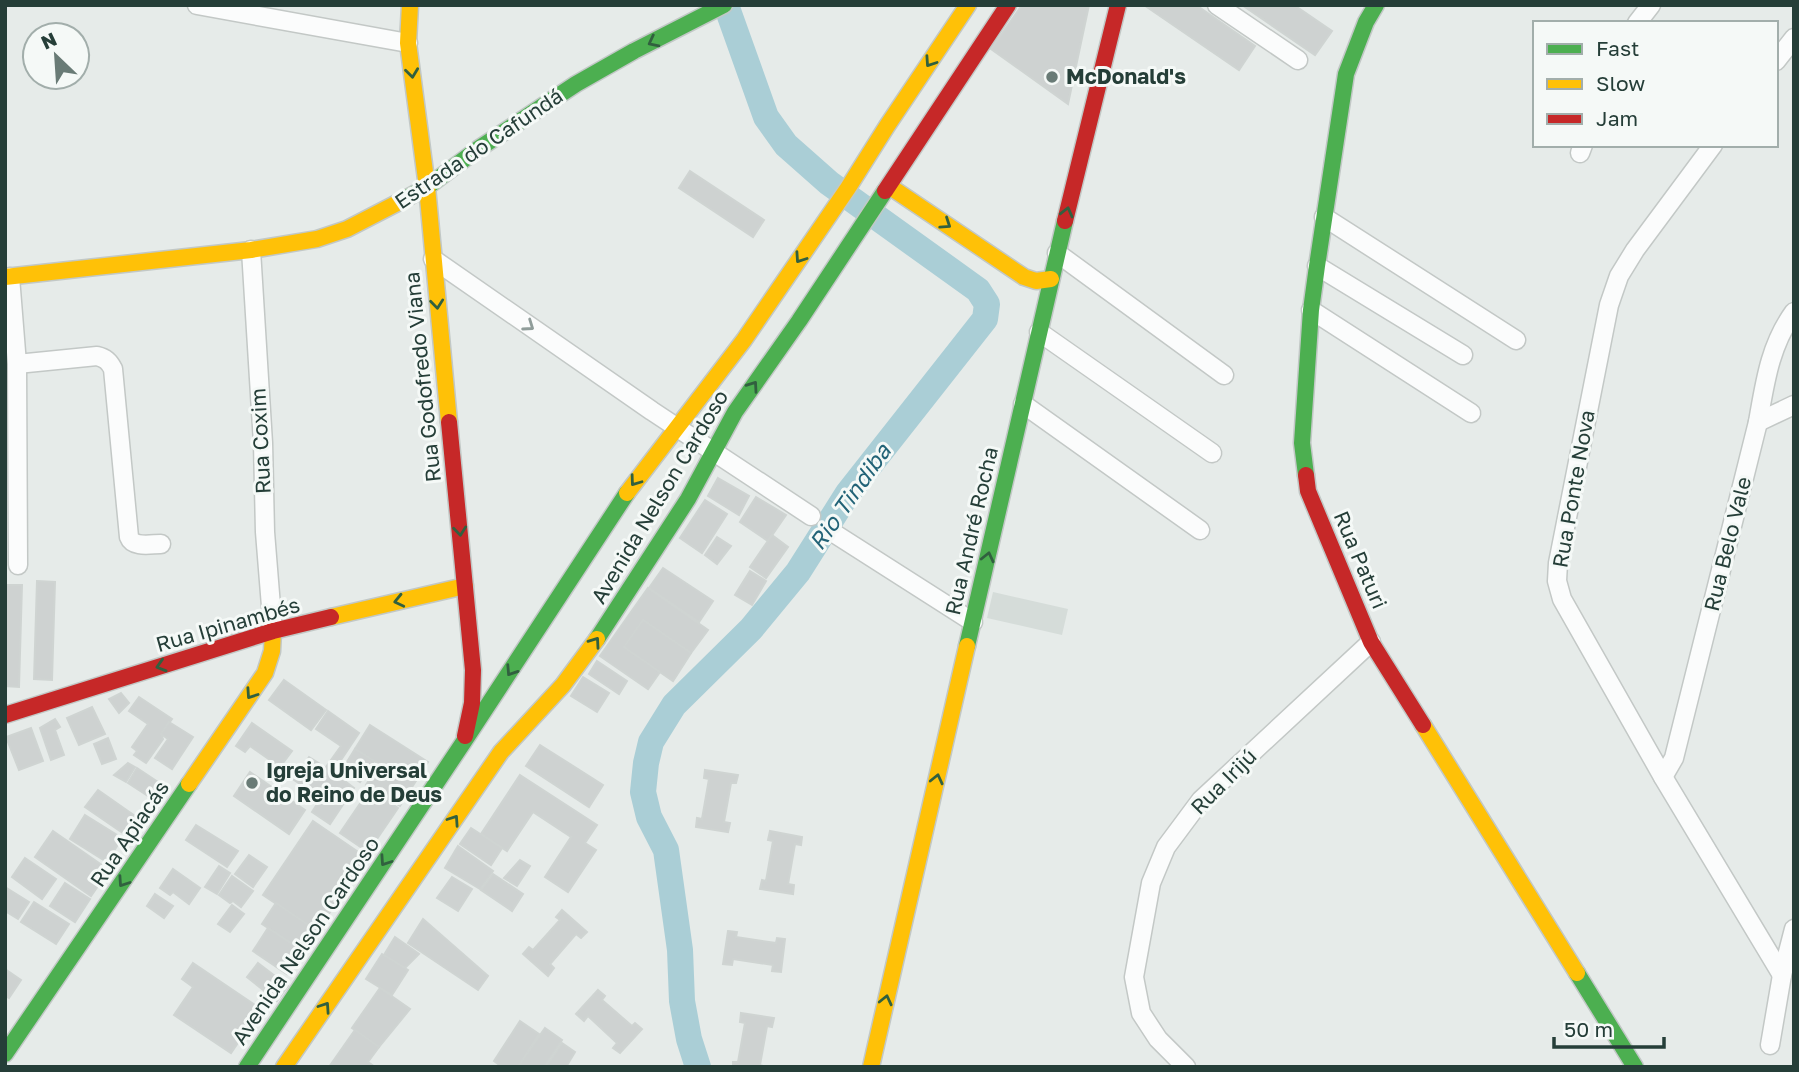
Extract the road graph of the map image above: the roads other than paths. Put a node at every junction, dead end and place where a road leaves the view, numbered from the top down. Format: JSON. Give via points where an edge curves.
{"nodes":[{"id":1,"x":197,"y":5,"type":"edge"},
{"id":2,"x":410,"y":5,"type":"edge"},
{"id":3,"x":968,"y":5,"type":"edge"},
{"id":4,"x":1008,"y":5,"type":"edge"},
{"id":5,"x":1118,"y":5,"type":"edge"},
{"id":6,"x":1217,"y":5,"type":"edge"},
{"id":7,"x":1376,"y":5,"type":"edge"},
{"id":8,"x":1651,"y":5,"type":"edge"},
{"id":9,"x":719,"y":8,"type":"edge"},
{"id":10,"x":1639,"y":21,"type":"edge"},
{"id":11,"x":1794,"y":38,"type":"edge"},
{"id":12,"x":408,"y":43,"type":"junction"},
{"id":13,"x":1778,"y":58,"type":"edge"},
{"id":14,"x":1298,"y":60,"type":"dead end"},
{"id":15,"x":1712,"y":147,"type":"edge"},
{"id":16,"x":889,"y":186,"type":"junction"},
{"id":17,"x":427,"y":187,"type":"junction"},
{"id":18,"x":1324,"y":217,"type":"junction"},
{"id":19,"x":251,"y":250,"type":"junction"},
{"id":20,"x":1057,"y":253,"type":"junction"},
{"id":21,"x":433,"y":259,"type":"junction"},
{"id":22,"x":1317,"y":266,"type":"junction"},
{"id":23,"x":8,"y":277,"type":"edge"},
{"id":24,"x":1051,"y":279,"type":"junction"},
{"id":25,"x":1311,"y":310,"type":"junction"},
{"id":26,"x":1794,"y":312,"type":"edge"},
{"id":27,"x":1039,"y":332,"type":"junction"},
{"id":28,"x":1516,"y":340,"type":"dead end"},
{"id":29,"x":1463,"y":355,"type":"dead end"},
{"id":30,"x":17,"y":364,"type":"junction"},
{"id":31,"x":1224,"y":375,"type":"dead end"},
{"id":32,"x":1023,"y":404,"type":"junction"},
{"id":33,"x":1794,"y":405,"type":"edge"},
{"id":34,"x":1471,"y":413,"type":"dead end"},
{"id":35,"x":1758,"y":422,"type":"junction"},
{"id":36,"x":678,"y":428,"type":"junction"},
{"id":37,"x":713,"y":451,"type":"junction"},
{"id":38,"x":1212,"y":453,"type":"dead end"},
{"id":39,"x":811,"y":516,"type":"dead end"},
{"id":40,"x":1200,"y":530,"type":"dead end"},
{"id":41,"x":832,"y":532,"type":"dead end"},
{"id":42,"x":161,"y":544,"type":"dead end"},
{"id":43,"x":18,"y":565,"type":"dead end"},
{"id":44,"x":465,"y":586,"type":"junction"},
{"id":45,"x":973,"y":622,"type":"junction"},
{"id":46,"x":273,"y":632,"type":"junction"},
{"id":47,"x":1371,"y":642,"type":"junction"},
{"id":48,"x":5,"y":715,"type":"edge"},
{"id":49,"x":463,"y":743,"type":"junction"},
{"id":50,"x":1663,"y":777,"type":"junction"},
{"id":51,"x":1794,"y":929,"type":"edge"},
{"id":52,"x":1782,"y":975,"type":"junction"},
{"id":53,"x":1770,"y":1045,"type":"dead end"},
{"id":54,"x":5,"y":1054,"type":"edge"},
{"id":55,"x":287,"y":1066,"type":"edge"},
{"id":56,"x":247,"y":1067,"type":"edge"},
{"id":57,"x":260,"y":1067,"type":"edge"},
{"id":58,"x":871,"y":1067,"type":"edge"},
{"id":59,"x":1186,"y":1067,"type":"edge"},
{"id":60,"x":1635,"y":1067,"type":"edge"}],
"edges":[{"from":1,"to":12,"type":"street"},
{"from":2,"to":12,"type":"main road","name":"Rua Godofredo Viana"},
{"from":3,"to":36,"type":"main road","name":"Avenida Nelson Cardoso","one_way":true,"via":[[744,340]]},
{"from":4,"to":16,"type":"main road","name":"Avenida Nelson Cardoso"},
{"from":20,"to":5,"type":"main road","name":"Rua André Rocha","one_way":true},
{"from":6,"to":14,"type":"street"},
{"from":7,"to":18,"type":"main road","name":"Rua Paturi","via":[[1346,74]]},
{"from":8,"to":10,"type":"street"},
{"from":9,"to":17,"type":"main road","name":"Estrada do Cafundá","one_way":true,"via":[[576,84]]},
{"from":11,"to":13,"type":"street"},
{"from":12,"to":17,"type":"main road","name":"Rua Godofredo Viana","one_way":true},
{"from":15,"to":50,"type":"street","name":"Rua Ponte Nova","via":[[1619,276],[1609,305],[1558,563],[1562,599]]},
{"from":16,"to":24,"type":"main road","one_way":true,"via":[[1024,277]]},
{"from":37,"to":16,"type":"main road","name":"Avenida Nelson Cardoso","one_way":true,"via":[[734,412]]},
{"from":17,"to":19,"type":"main road","name":"Estrada do Cafundá","via":[[347,229]]},
{"from":17,"to":21,"type":"main road","name":"Rua Godofredo Viana"},
{"from":18,"to":22,"type":"main road","name":"Rua Paturi"},
{"from":18,"to":28,"type":"street"},
{"from":19,"to":23,"type":"main road","name":"Estrada do Cafundá"},
{"from":19,"to":46,"type":"street","name":"Rua Coxim"},
{"from":20,"to":24,"type":"main road","name":"Rua André Rocha"},
{"from":20,"to":31,"type":"street"},
{"from":21,"to":36,"type":"street","one_way":true},
{"from":21,"to":44,"type":"main road","name":"Rua Godofredo Viana","one_way":true},
{"from":22,"to":25,"type":"main road","name":"Rua Paturi"},
{"from":22,"to":29,"type":"street"},
{"from":23,"to":30,"type":"street","name":"Estrada do Cafundá"},
{"from":24,"to":27,"type":"main road","name":"Rua André Rocha"},
{"from":25,"to":34,"type":"street"},
{"from":25,"to":47,"type":"main road","name":"Rua Paturi","via":[[1302,443],[1308,491]]},
{"from":26,"to":35,"type":"street","name":"Rua Belo Vale","via":[[1774,347]]},
{"from":27,"to":32,"type":"main road","name":"Rua André Rocha"},
{"from":27,"to":38,"type":"street"},
{"from":30,"to":42,"type":"street","via":[[97,356],[109,362],[129,537],[135,544]]},
{"from":30,"to":43,"type":"street","name":"Estrada do Cafundá"},
{"from":32,"to":40,"type":"street"},
{"from":45,"to":32,"type":"main road","name":"Rua André Rocha","one_way":true},
{"from":33,"to":35,"type":"street"},
{"from":35,"to":50,"type":"street","name":"Rua Belo Vale","via":[[1674,758]]},
{"from":36,"to":37,"type":"street"},
{"from":36,"to":49,"type":"main road","name":"Avenida Nelson Cardoso","one_way":true,"via":[[635,482]]},
{"from":37,"to":39,"type":"street"},
{"from":55,"to":37,"type":"main road","name":"Avenida Nelson Cardoso","one_way":true,"via":[[501,752],[563,685],[595,642],[676,519]]},
{"from":41,"to":45,"type":"street"},
{"from":44,"to":46,"type":"main road","name":"Rua Ipinambés","one_way":true},
{"from":44,"to":49,"type":"main road","name":"Rua Godofredo Viana","via":[[474,682]]},
{"from":58,"to":45,"type":"main road","name":"Rua André Rocha","one_way":true},
{"from":46,"to":48,"type":"main road","name":"Rua Ipinambés","one_way":true},
{"from":46,"to":54,"type":"main road","name":"Rua Apiacás","one_way":true,"via":[[265,673]]},
{"from":47,"to":59,"type":"street","name":"Rua Irijú","via":[[1201,800],[1166,847],[1151,883],[1134,977],[1141,1013],[1158,1039]]},
{"from":47,"to":60,"type":"main road","name":"Rua Paturi"},
{"from":49,"to":56,"type":"main road","name":"Avenida Nelson Cardoso","one_way":true},
{"from":50,"to":52,"type":"street","name":"Rua Ponte Nova"},
{"from":51,"to":52,"type":"street"},
{"from":52,"to":53,"type":"street"},
{"from":55,"to":57,"type":"main road"}]}
